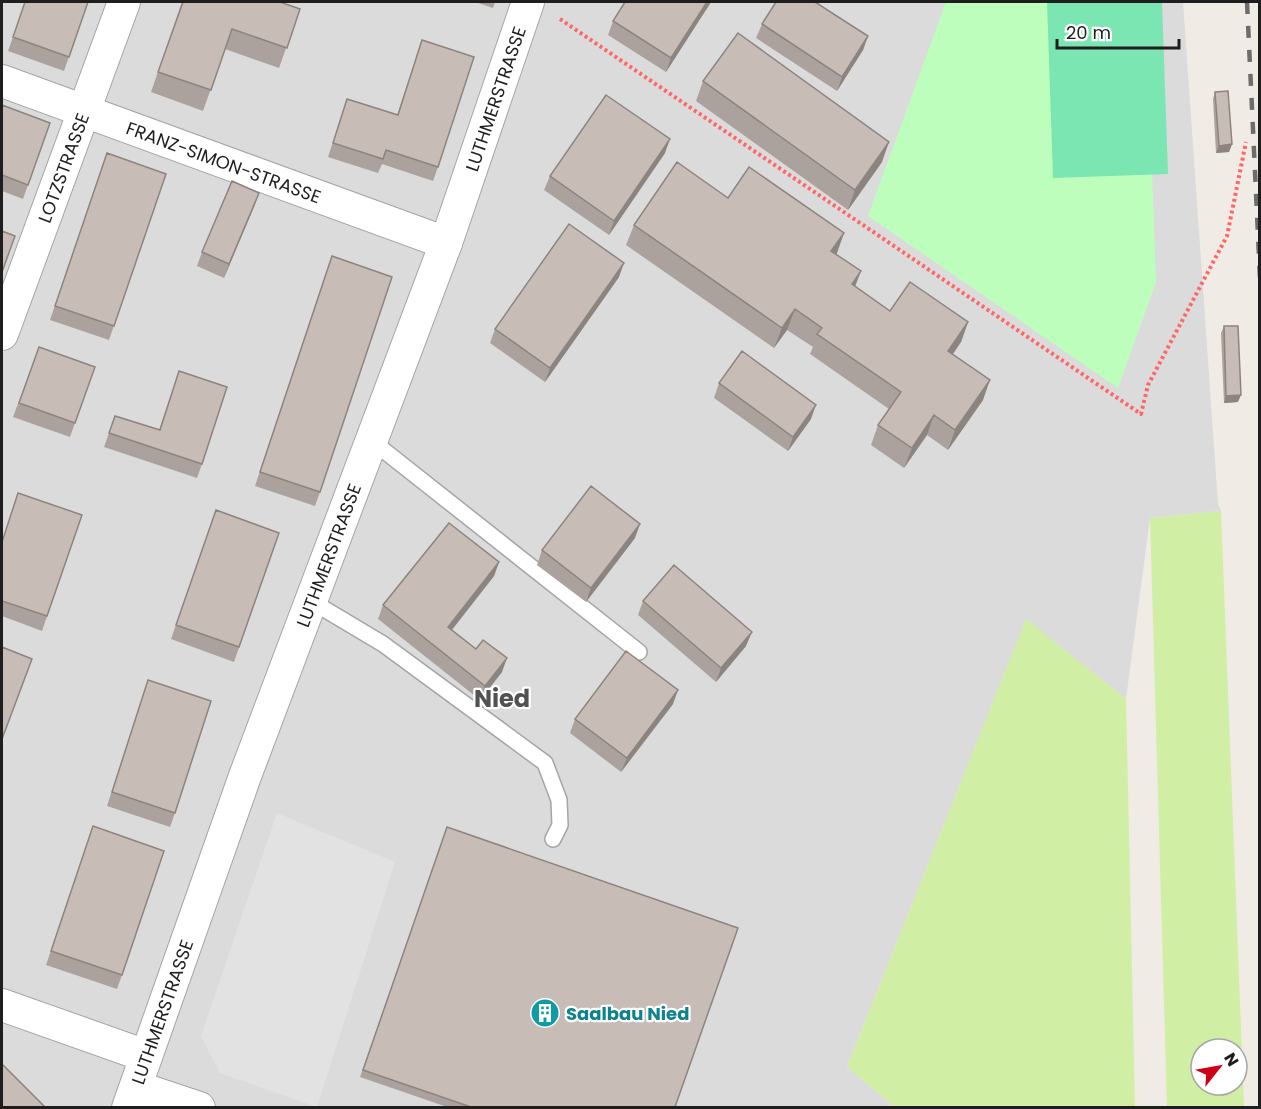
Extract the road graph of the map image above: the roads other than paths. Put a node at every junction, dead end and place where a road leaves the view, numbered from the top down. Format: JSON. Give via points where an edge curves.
{"nodes":[{"id":1,"x":124,"y":2,"type":"edge"},
{"id":2,"x":541,"y":8,"type":"edge"},
{"id":3,"x":2,"y":81,"type":"edge"},
{"id":4,"x":83,"y":110,"type":"junction"},
{"id":5,"x":446,"y":243,"type":"junction"},
{"id":6,"x":2,"y":334,"type":"edge"},
{"id":7,"x":372,"y":441,"type":"junction"},
{"id":8,"x":311,"y":601,"type":"junction"},
{"id":9,"x":639,"y":652,"type":"dead end"},
{"id":10,"x":553,"y":839,"type":"dead end"},
{"id":11,"x":2,"y":1005,"type":"edge"},
{"id":12,"x":146,"y":1056,"type":"junction"},
{"id":13,"x":132,"y":1097,"type":"edge"},
{"id":14,"x":199,"y":1107,"type":"edge"}],
"edges":[{"from":1,"to":4,"type":"street","name":"LOTZSTRASSE"},
{"from":2,"to":5,"type":"street","name":"LUTHMERSTRASSE"},
{"from":3,"to":4,"type":"street","name":"FRANZ-SIMON-STRASSE"},
{"from":4,"to":5,"type":"street","name":"FRANZ-SIMON-STRASSE"},
{"from":4,"to":6,"type":"street","name":"LOTZSTRASSE"},
{"from":5,"to":7,"type":"street","name":"LUTHMERSTRASSE"},
{"from":7,"to":8,"type":"street","name":"LUTHMERSTRASSE"},
{"from":7,"to":9,"type":"lane"},
{"from":8,"to":10,"type":"lane","via":[[383,644],[545,763],[559,800],[560,825]]},
{"from":8,"to":12,"type":"street","name":"LUTHMERSTRASSE"},
{"from":11,"to":12,"type":"street"},
{"from":12,"to":13,"type":"street","name":"LUTHMERSTRASSE"},
{"from":13,"to":14,"type":"street"}]}
